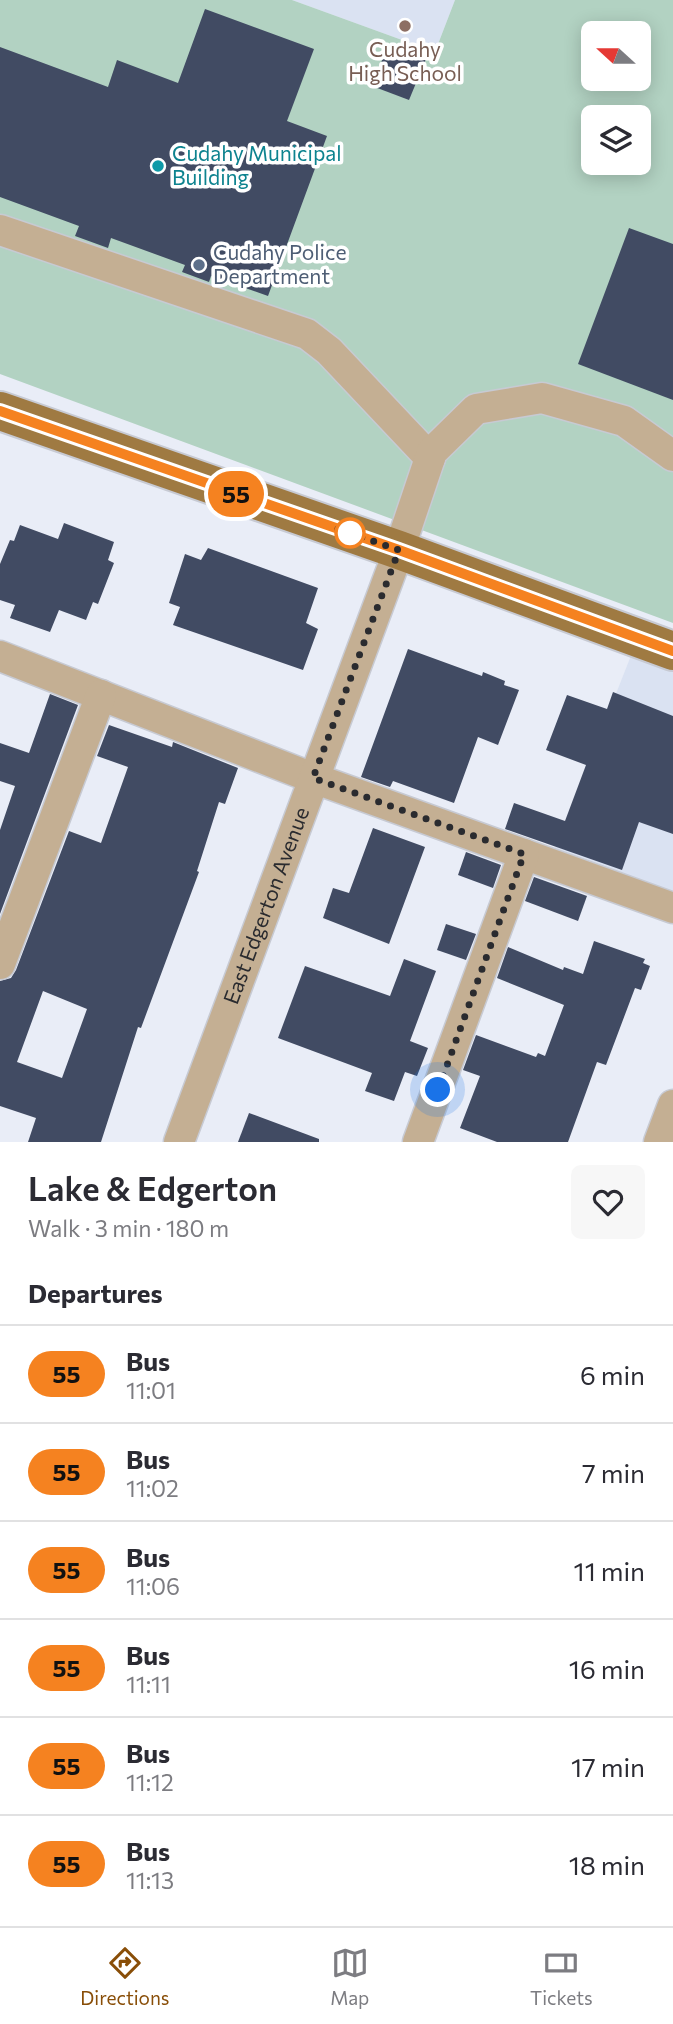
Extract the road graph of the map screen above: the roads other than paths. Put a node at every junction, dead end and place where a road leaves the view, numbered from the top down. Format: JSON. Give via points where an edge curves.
{"nodes":[{"id":1,"x":0,"y":230,"type":"edge"},
{"id":2,"x":0,"y":411,"type":"edge"},
{"id":3,"x":673,"y":456,"type":"edge"},
{"id":4,"x":430,"y":458,"type":"junction"},
{"id":5,"x":399,"y":550,"type":"junction"},
{"id":6,"x":672,"y":649,"type":"edge"},
{"id":7,"x":0,"y":656,"type":"edge"},
{"id":8,"x":101,"y":695,"type":"junction"},
{"id":9,"x":313,"y":778,"type":"junction"},
{"id":10,"x":524,"y":854,"type":"junction"},
{"id":11,"x":673,"y":908,"type":"edge"},
{"id":12,"x":0,"y":964,"type":"edge"},
{"id":13,"x":673,"y":1105,"type":"edge"},
{"id":14,"x":179,"y":1142,"type":"edge"},
{"id":15,"x":418,"y":1142,"type":"edge"},
{"id":16,"x":659,"y":1142,"type":"edge"}],
"edges":[{"from":1,"to":4,"type":"street","via":[[307,334],[329,351]]},
{"from":2,"to":5,"type":"main road"},
{"from":3,"to":4,"type":"street","via":[[624,421],[541,398],[476,409]]},
{"from":4,"to":5,"type":"street","name":"East Edgerton Avenue"},
{"from":5,"to":6,"type":"main road"},
{"from":5,"to":9,"type":"street","name":"East Edgerton Avenue"},
{"from":7,"to":8,"type":"street"},
{"from":8,"to":9,"type":"street"},
{"from":8,"to":12,"type":"street"},
{"from":9,"to":10,"type":"street"},
{"from":9,"to":14,"type":"street","name":"East Edgerton Avenue"},
{"from":10,"to":11,"type":"street"},
{"from":10,"to":15,"type":"street"},
{"from":13,"to":16,"type":"street"}]}
